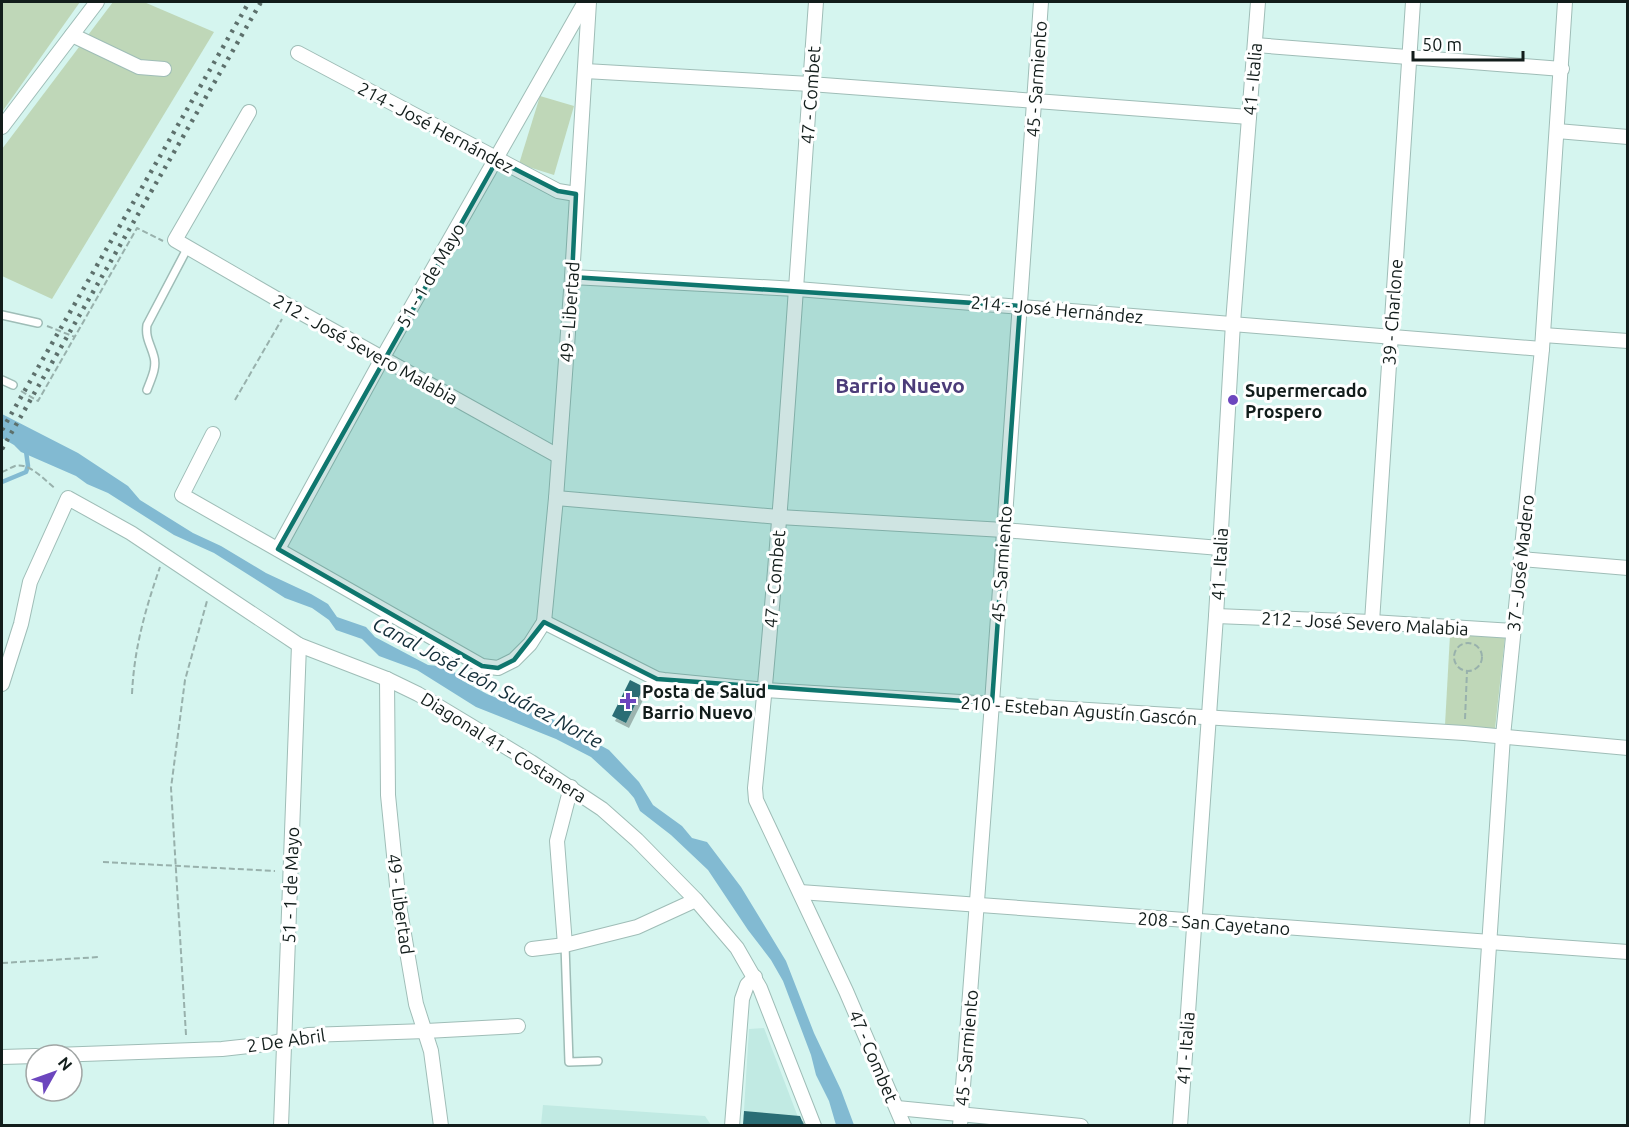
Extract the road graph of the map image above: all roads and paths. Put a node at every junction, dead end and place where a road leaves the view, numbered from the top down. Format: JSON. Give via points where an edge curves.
{"nodes":[{"id":1,"x":97,"y":2,"type":"edge"},
{"id":2,"x":587,"y":2,"type":"edge"},
{"id":3,"x":816,"y":2,"type":"edge"},
{"id":4,"x":1041,"y":2,"type":"edge"},
{"id":5,"x":1258,"y":2,"type":"edge"},
{"id":6,"x":1413,"y":2,"type":"edge"},
{"id":7,"x":1566,"y":2,"type":"edge"},
{"id":8,"x":72,"y":35,"type":"junction"},
{"id":9,"x":1255,"y":45,"type":"junction"},
{"id":10,"x":298,"y":53,"type":"dead end"},
{"id":11,"x":1409,"y":56,"type":"junction"},
{"id":12,"x":164,"y":69,"type":"dead end"},
{"id":13,"x":1562,"y":69,"type":"junction"},
{"id":14,"x":585,"y":71,"type":"junction"},
{"id":15,"x":810,"y":84,"type":"junction"},
{"id":16,"x":1034,"y":102,"type":"junction"},
{"id":17,"x":249,"y":112,"type":"dead end"},
{"id":18,"x":1249,"y":117,"type":"junction"},
{"id":19,"x":2,"y":127,"type":"edge"},
{"id":20,"x":1557,"y":131,"type":"junction"},
{"id":21,"x":1628,"y":137,"type":"edge"},
{"id":22,"x":497,"y":160,"type":"junction"},
{"id":23,"x":576,"y":194,"type":"junction"},
{"id":24,"x":175,"y":240,"type":"junction"},
{"id":25,"x":188,"y":247,"type":"junction"},
{"id":26,"x":572,"y":277,"type":"junction"},
{"id":27,"x":797,"y":289,"type":"junction"},
{"id":28,"x":290,"y":306,"type":"junction"},
{"id":29,"x":1020,"y":306,"type":"junction"},
{"id":30,"x":2,"y":315,"type":"edge"},
{"id":31,"x":38,"y":323,"type":"joint"},
{"id":32,"x":1233,"y":323,"type":"junction"},
{"id":33,"x":1543,"y":335,"type":"junction"},
{"id":34,"x":75,"y":336,"type":"junction"},
{"id":35,"x":1390,"y":337,"type":"junction"},
{"id":36,"x":1628,"y":341,"type":"edge"},
{"id":37,"x":1542,"y":349,"type":"junction"},
{"id":38,"x":383,"y":357,"type":"junction"},
{"id":39,"x":2,"y":380,"type":"edge"},
{"id":40,"x":13,"y":386,"type":"joint"},
{"id":41,"x":147,"y":390,"type":"dead end"},
{"id":42,"x":235,"y":400,"type":"dead end"},
{"id":43,"x":213,"y":434,"type":"dead end"},
{"id":44,"x":558,"y":456,"type":"junction"},
{"id":45,"x":2,"y":472,"type":"edge"},
{"id":46,"x":68,"y":498,"type":"junction"},
{"id":47,"x":556,"y":498,"type":"junction"},
{"id":48,"x":779,"y":517,"type":"junction"},
{"id":49,"x":1004,"y":530,"type":"junction"},
{"id":50,"x":1220,"y":548,"type":"junction"},
{"id":51,"x":278,"y":549,"type":"junction"},
{"id":52,"x":164,"y":556,"type":"junction"},
{"id":53,"x":1521,"y":559,"type":"junction"},
{"id":54,"x":1628,"y":568,"type":"edge"},
{"id":55,"x":211,"y":587,"type":"junction"},
{"id":56,"x":1216,"y":616,"type":"junction"},
{"id":57,"x":544,"y":622,"type":"junction"},
{"id":58,"x":1372,"y":622,"type":"junction"},
{"id":59,"x":1513,"y":631,"type":"junction"},
{"id":60,"x":299,"y":645,"type":"junction"},
{"id":61,"x":1467,"y":671,"type":"junction"},
{"id":62,"x":387,"y":679,"type":"junction"},
{"id":63,"x":2,"y":684,"type":"edge"},
{"id":64,"x":765,"y":690,"type":"junction"},
{"id":65,"x":132,"y":694,"type":"dead end"},
{"id":66,"x":992,"y":703,"type":"junction"},
{"id":67,"x":1209,"y":718,"type":"junction"},
{"id":68,"x":1464,"y":733,"type":"junction"},
{"id":69,"x":1503,"y":736,"type":"junction"},
{"id":70,"x":1628,"y":748,"type":"edge"},
{"id":71,"x":571,"y":787,"type":"junction"},
{"id":72,"x":103,"y":862,"type":"dead end"},
{"id":73,"x":175,"y":865,"type":"junction"},
{"id":74,"x":290,"y":872,"type":"junction"},
{"id":75,"x":800,"y":892,"type":"junction"},
{"id":76,"x":696,"y":900,"type":"junction"},
{"id":77,"x":978,"y":906,"type":"junction"},
{"id":78,"x":1193,"y":921,"type":"junction"},
{"id":79,"x":1488,"y":941,"type":"junction"},
{"id":80,"x":566,"y":945,"type":"junction"},
{"id":81,"x":532,"y":949,"type":"dead end"},
{"id":82,"x":1628,"y":952,"type":"edge"},
{"id":83,"x":99,"y":957,"type":"dead end"},
{"id":84,"x":2,"y":963,"type":"edge"},
{"id":85,"x":755,"y":977,"type":"junction"},
{"id":86,"x":518,"y":1026,"type":"dead end"},
{"id":87,"x":426,"y":1031,"type":"junction"},
{"id":88,"x":284,"y":1040,"type":"junction"},
{"id":89,"x":187,"y":1050,"type":"junction"},
{"id":90,"x":84,"y":1054,"type":"edge"},
{"id":91,"x":24,"y":1056,"type":"edge"},
{"id":92,"x":2,"y":1057,"type":"edge"},
{"id":93,"x":598,"y":1061,"type":"dead end"},
{"id":94,"x":897,"y":1108,"type":"junction"},
{"id":95,"x":961,"y":1120,"type":"edge"},
{"id":96,"x":281,"y":1125,"type":"edge"},
{"id":97,"x":441,"y":1125,"type":"edge"},
{"id":98,"x":732,"y":1125,"type":"edge"},
{"id":99,"x":814,"y":1125,"type":"edge"},
{"id":100,"x":904,"y":1125,"type":"edge"},
{"id":101,"x":1081,"y":1125,"type":"edge"},
{"id":102,"x":1180,"y":1125,"type":"edge"},
{"id":103,"x":1477,"y":1125,"type":"edge"}],
"edges":[{"from":1,"to":8,"type":"street"},
{"from":2,"to":14,"type":"street","name":"49 - Libertad"},
{"from":2,"to":22,"type":"street","name":"51 - 1 de Mayo"},
{"from":3,"to":15,"type":"street","name":"47 - Combet"},
{"from":4,"to":16,"type":"street","name":"45 - Sarmiento"},
{"from":5,"to":9,"type":"street","name":"41 - Italia"},
{"from":6,"to":11,"type":"street","name":"39 - Charlone"},
{"from":7,"to":13,"type":"street","name":"37 - José Madero"},
{"from":8,"to":12,"type":"street","via":[[139,67]]},
{"from":8,"to":19,"type":"street"},
{"from":9,"to":11,"type":"street"},
{"from":9,"to":18,"type":"street","name":"41 - Italia"},
{"from":10,"to":22,"type":"street","name":"214 - José Hernández"},
{"from":11,"to":13,"type":"street"},
{"from":11,"to":35,"type":"street","name":"39 - Charlone"},
{"from":13,"to":20,"type":"street","name":"37 - José Madero"},
{"from":14,"to":15,"type":"street"},
{"from":14,"to":23,"type":"street","name":"49 - Libertad"},
{"from":15,"to":16,"type":"street"},
{"from":15,"to":27,"type":"street","name":"47 - Combet"},
{"from":16,"to":18,"type":"street"},
{"from":16,"to":29,"type":"street","name":"45 - Sarmiento"},
{"from":17,"to":24,"type":"street"},
{"from":18,"to":32,"type":"street","name":"41 - Italia"},
{"from":20,"to":21,"type":"street"},
{"from":20,"to":33,"type":"street","name":"37 - José Madero"},
{"from":22,"to":23,"type":"street","name":"214 - José Hernández","via":[[558,191]]},
{"from":22,"to":38,"type":"street","name":"51 - 1 de Mayo"},
{"from":23,"to":26,"type":"street","name":"49 - Libertad"},
{"from":24,"to":25,"type":"street","name":"212 - José Severo Malabia"},
{"from":24,"to":34,"type":"path","via":[[168,244],[137,228]]},
{"from":25,"to":28,"type":"street","name":"212 - José Severo Malabia"},
{"from":25,"to":41,"type":"lane","via":[[147,325],[145,333],[155,359]]},
{"from":26,"to":27,"type":"street","name":"214 - José Hernández"},
{"from":26,"to":44,"type":"street","name":"49 - Libertad"},
{"from":27,"to":29,"type":"street","name":"214 - José Hernández"},
{"from":27,"to":48,"type":"street","name":"47 - Combet"},
{"from":28,"to":38,"type":"street","name":"212 - José Severo Malabia"},
{"from":28,"to":42,"type":"path"},
{"from":29,"to":32,"type":"street","name":"214 - José Hernández"},
{"from":29,"to":49,"type":"street","name":"45 - Sarmiento"},
{"from":30,"to":31,"type":"lane"},
{"from":31,"to":34,"type":"path"},
{"from":32,"to":35,"type":"street","name":"214 - José Hernández"},
{"from":32,"to":50,"type":"street","name":"41 - Italia"},
{"from":33,"to":36,"type":"street"},
{"from":33,"to":37,"type":"street","name":"37 - José Madero"},
{"from":34,"to":40,"type":"path","via":[[39,401]]},
{"from":35,"to":37,"type":"street","name":"214 - José Hernández"},
{"from":35,"to":58,"type":"street","name":"39 - Charlone"},
{"from":37,"to":53,"type":"street","name":"37 - José Madero"},
{"from":38,"to":44,"type":"street","name":"212 - José Severo Malabia"},
{"from":38,"to":51,"type":"street","name":"51 - 1 de Mayo"},
{"from":39,"to":40,"type":"lane"},
{"from":43,"to":51,"type":"street","via":[[182,495]]},
{"from":44,"to":47,"type":"street","name":"49 - Libertad"},
{"from":45,"to":46,"type":"path","via":[[23,466]]},
{"from":46,"to":52,"type":"street","name":"Diagonal 41 - Costanera"},
{"from":46,"to":63,"type":"street","via":[[30,582]]},
{"from":47,"to":48,"type":"street"},
{"from":47,"to":57,"type":"street","name":"49 - Libertad"},
{"from":48,"to":49,"type":"street"},
{"from":48,"to":64,"type":"street","name":"47 - Combet"},
{"from":49,"to":50,"type":"street"},
{"from":49,"to":66,"type":"street","name":"45 - Sarmiento"},
{"from":50,"to":56,"type":"street","name":"41 - Italia"},
{"from":51,"to":57,"type":"street","via":[[482,666],[498,668],[514,660]]},
{"from":52,"to":55,"type":"street","name":"Diagonal 41 - Costanera"},
{"from":52,"to":65,"type":"path","via":[[137,641]]},
{"from":53,"to":54,"type":"street"},
{"from":53,"to":59,"type":"street","name":"37 - José Madero"},
{"from":55,"to":60,"type":"street","name":"Diagonal 41 - Costanera"},
{"from":55,"to":73,"type":"path","via":[[184,680],[171,788]]},
{"from":56,"to":58,"type":"street","name":"212 - José Severo Malabia"},
{"from":56,"to":67,"type":"street","name":"41 - Italia"},
{"from":57,"to":64,"type":"street","name":"210 - Esteban Agustín Gascón","via":[[657,679]]},
{"from":58,"to":59,"type":"street","name":"212 - José Severo Malabia"},
{"from":59,"to":69,"type":"street","name":"37 - José Madero"},
{"from":60,"to":62,"type":"street","name":"Diagonal 41 - Costanera"},
{"from":60,"to":74,"type":"street","name":"51 - 1 de Mayo"},
{"from":61,"to":61,"type":"path","via":[[1476,669],[1482,661],[1479,647],[1471,643],[1462,644],[1454,655],[1458,668]]},
{"from":61,"to":68,"type":"path"},
{"from":62,"to":71,"type":"street","name":"Diagonal 41 - Costanera"},
{"from":62,"to":87,"type":"street","name":"49 - Libertad","via":[[388,795],[399,905],[416,1004]]},
{"from":64,"to":66,"type":"street","name":"210 - Esteban Agustín Gascón"},
{"from":64,"to":75,"type":"street","name":"47 - Combet","via":[[756,800]]},
{"from":66,"to":67,"type":"street","name":"210 - Esteban Agustín Gascón"},
{"from":66,"to":77,"type":"street","name":"45 - Sarmiento"},
{"from":67,"to":68,"type":"street","name":"210 - Esteban Agustín Gascón"},
{"from":67,"to":78,"type":"street","name":"41 - Italia"},
{"from":68,"to":69,"type":"street","name":"210 - Esteban Agustín Gascón"},
{"from":69,"to":70,"type":"street","name":"210 - Esteban Agustín Gascón"},
{"from":69,"to":79,"type":"street","name":"37 - José Madero"},
{"from":71,"to":76,"type":"street","name":"Diagonal 41 - Costanera","via":[[602,808]]},
{"from":71,"to":80,"type":"street","via":[[557,841]]},
{"from":72,"to":73,"type":"path"},
{"from":73,"to":74,"type":"path"},
{"from":73,"to":89,"type":"path"},
{"from":74,"to":88,"type":"street","name":"51 - 1 de Mayo"},
{"from":75,"to":77,"type":"street","name":"208 - San Cayetano"},
{"from":75,"to":94,"type":"street","name":"47 - Combet"},
{"from":76,"to":80,"type":"street","via":[[637,927]]},
{"from":76,"to":85,"type":"street","name":"Diagonal 41 - Costanera","via":[[737,948]]},
{"from":77,"to":78,"type":"street","name":"208 - San Cayetano"},
{"from":77,"to":95,"type":"street","name":"45 - Sarmiento"},
{"from":78,"to":79,"type":"street","name":"208 - San Cayetano"},
{"from":78,"to":102,"type":"street","name":"41 - Italia"},
{"from":79,"to":82,"type":"street","name":"208 - San Cayetano"},
{"from":79,"to":103,"type":"street","name":"37 - José Madero"},
{"from":80,"to":81,"type":"street"},
{"from":80,"to":93,"type":"lane","via":[[569,1062]]},
{"from":83,"to":84,"type":"path"},
{"from":85,"to":98,"type":"street","via":[[742,999]]},
{"from":85,"to":99,"type":"street","name":"Diagonal 41 - Costanera"},
{"from":86,"to":87,"type":"street","name":"2 De Abril"},
{"from":87,"to":88,"type":"street","name":"2 De Abril","via":[[308,1035]]},
{"from":87,"to":97,"type":"street","name":"49 - Libertad"},
{"from":88,"to":89,"type":"street","name":"2 De Abril"},
{"from":88,"to":96,"type":"street","name":"51 - 1 de Mayo"},
{"from":89,"to":90,"type":"street","name":"2 De Abril"},
{"from":91,"to":92,"type":"street"},
{"from":94,"to":95,"type":"street"},
{"from":94,"to":100,"type":"street","name":"47 - Combet"},
{"from":95,"to":101,"type":"street"}]}
